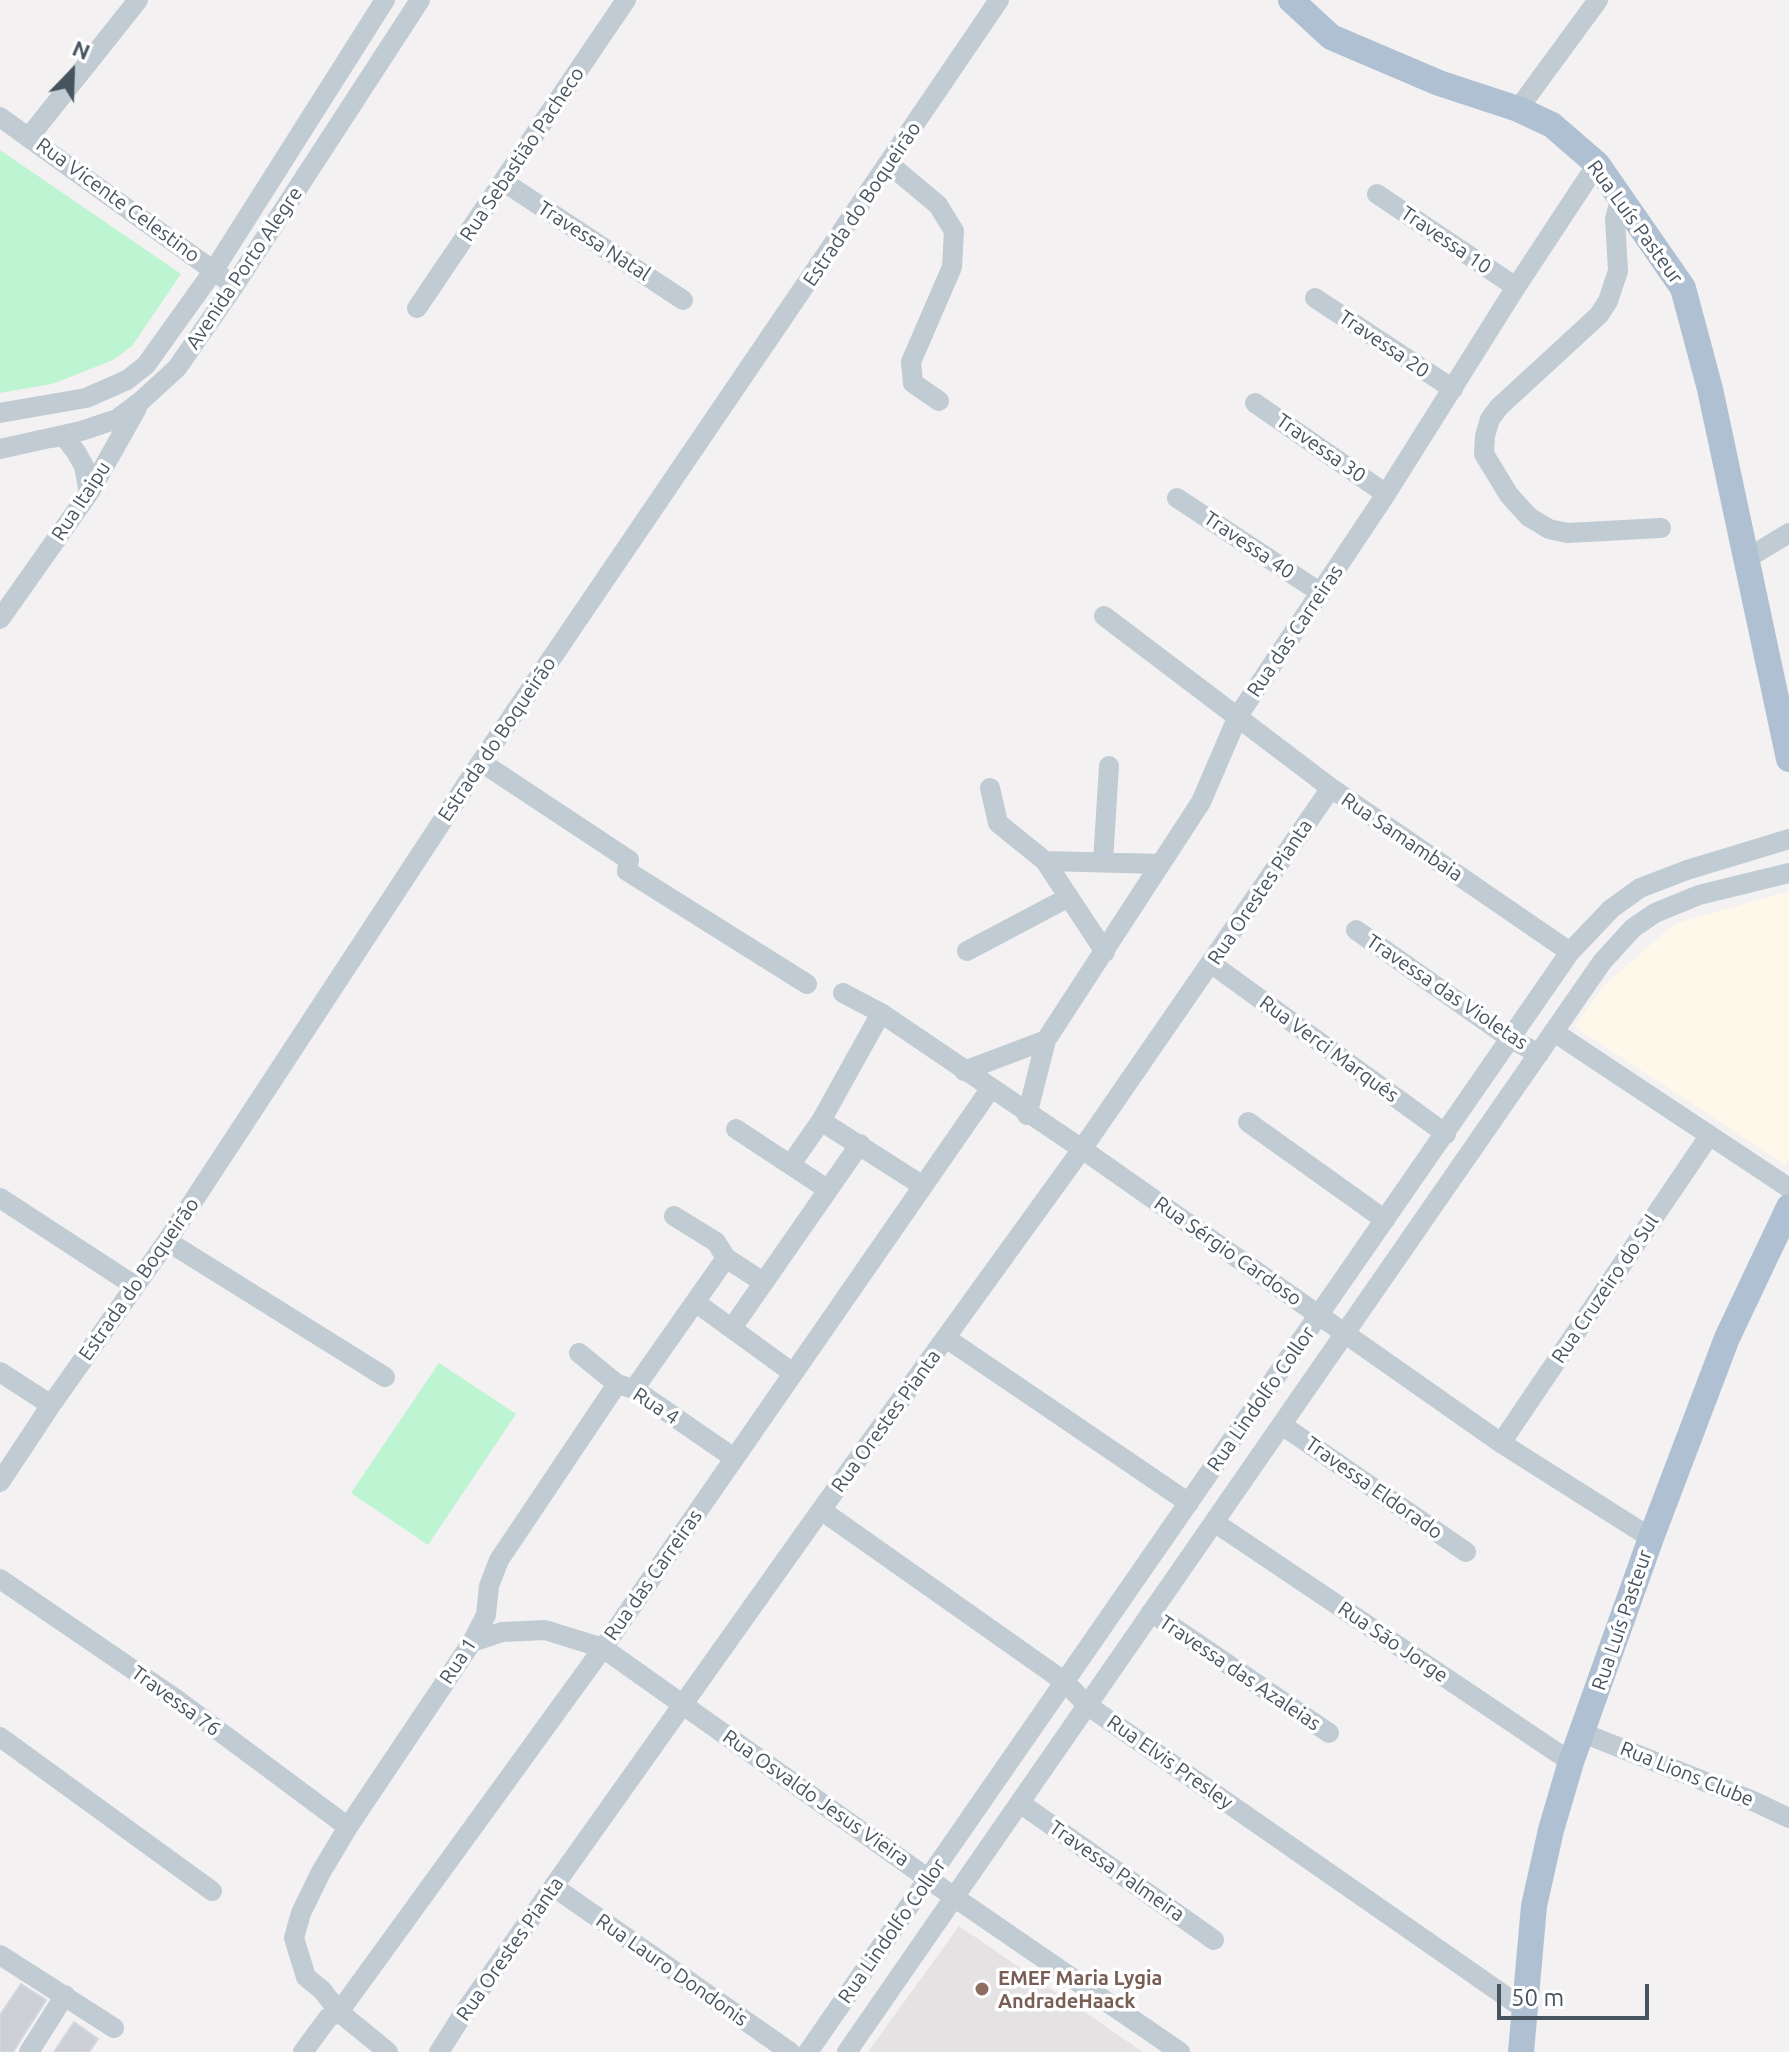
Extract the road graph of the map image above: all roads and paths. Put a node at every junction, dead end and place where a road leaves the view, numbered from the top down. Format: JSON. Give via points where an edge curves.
{"nodes":[{"id":1,"x":138,"y":0,"type":"edge"},
{"id":2,"x":385,"y":0,"type":"edge"},
{"id":3,"x":420,"y":0,"type":"edge"},
{"id":4,"x":626,"y":0,"type":"edge"},
{"id":5,"x":999,"y":0,"type":"edge"},
{"id":6,"x":1291,"y":0,"type":"edge"},
{"id":7,"x":1598,"y":0,"type":"edge"},
{"id":8,"x":369,"y":25,"type":"junction"},
{"id":9,"x":392,"y":41,"type":"junction"},
{"id":10,"x":1518,"y":109,"type":"junction"},
{"id":11,"x":0,"y":117,"type":"edge"},
{"id":12,"x":29,"y":137,"type":"junction"},
{"id":13,"x":889,"y":164,"type":"junction"},
{"id":14,"x":1597,"y":164,"type":"junction"},
{"id":15,"x":504,"y":182,"type":"junction"},
{"id":16,"x":1377,"y":194,"type":"dead end"},
{"id":17,"x":1624,"y":200,"type":"junction"},
{"id":18,"x":214,"y":270,"type":"junction"},
{"id":19,"x":234,"y":286,"type":"junction"},
{"id":20,"x":1516,"y":287,"type":"junction"},
{"id":21,"x":1315,"y":298,"type":"dead end"},
{"id":22,"x":683,"y":300,"type":"dead end"},
{"id":23,"x":417,"y":308,"type":"dead end"},
{"id":24,"x":127,"y":380,"type":"junction"},
{"id":25,"x":1453,"y":389,"type":"junction"},
{"id":26,"x":141,"y":401,"type":"junction"},
{"id":27,"x":939,"y":401,"type":"dead end"},
{"id":28,"x":1255,"y":403,"type":"dead end"},
{"id":29,"x":0,"y":413,"type":"edge"},
{"id":30,"x":48,"y":439,"type":"junction"},
{"id":31,"x":0,"y":449,"type":"edge"},
{"id":32,"x":89,"y":493,"type":"junction"},
{"id":33,"x":1386,"y":494,"type":"junction"},
{"id":34,"x":1177,"y":498,"type":"dead end"},
{"id":35,"x":1661,"y":528,"type":"dead end"},
{"id":36,"x":1789,"y":533,"type":"edge"},
{"id":37,"x":1746,"y":559,"type":"junction"},
{"id":38,"x":1321,"y":593,"type":"junction"},
{"id":39,"x":1104,"y":616,"type":"dead end"},
{"id":40,"x":0,"y":619,"type":"edge"},
{"id":41,"x":1238,"y":716,"type":"junction"},
{"id":42,"x":1789,"y":759,"type":"edge"},
{"id":43,"x":481,"y":762,"type":"junction"},
{"id":44,"x":1109,"y":766,"type":"dead end"},
{"id":45,"x":990,"y":788,"type":"dead end"},
{"id":46,"x":1331,"y":788,"type":"junction"},
{"id":47,"x":1789,"y":839,"type":"edge"},
{"id":48,"x":1045,"y":861,"type":"junction"},
{"id":49,"x":1103,"y":862,"type":"junction"},
{"id":50,"x":1161,"y":864,"type":"junction"},
{"id":51,"x":1789,"y":873,"type":"edge"},
{"id":52,"x":1069,"y":897,"type":"junction"},
{"id":53,"x":1356,"y":930,"type":"dead end"},
{"id":54,"x":967,"y":951,"type":"dead end"},
{"id":55,"x":1105,"y":952,"type":"junction"},
{"id":56,"x":1570,"y":952,"type":"junction"},
{"id":57,"x":1212,"y":964,"type":"junction"},
{"id":58,"x":807,"y":984,"type":"dead end"},
{"id":59,"x":843,"y":993,"type":"dead end"},
{"id":60,"x":881,"y":1013,"type":"junction"},
{"id":61,"x":1554,"y":1032,"type":"junction"},
{"id":62,"x":1511,"y":1039,"type":"junction"},
{"id":63,"x":1046,"y":1040,"type":"junction"},
{"id":64,"x":1539,"y":1054,"type":"junction"},
{"id":65,"x":964,"y":1071,"type":"junction"},
{"id":66,"x":991,"y":1088,"type":"junction"},
{"id":67,"x":1027,"y":1115,"type":"junction"},
{"id":68,"x":821,"y":1121,"type":"junction"},
{"id":69,"x":1248,"y":1122,"type":"dead end"},
{"id":70,"x":736,"y":1129,"type":"dead end"},
{"id":71,"x":1446,"y":1134,"type":"junction"},
{"id":72,"x":1709,"y":1136,"type":"junction"},
{"id":73,"x":860,"y":1144,"type":"junction"},
{"id":74,"x":1082,"y":1149,"type":"junction"},
{"id":75,"x":791,"y":1164,"type":"junction"},
{"id":76,"x":923,"y":1186,"type":"junction"},
{"id":77,"x":1789,"y":1188,"type":"edge"},
{"id":78,"x":827,"y":1189,"type":"junction"},
{"id":79,"x":0,"y":1198,"type":"edge"},
{"id":80,"x":1789,"y":1207,"type":"edge"},
{"id":81,"x":674,"y":1216,"type":"dead end"},
{"id":82,"x":1385,"y":1220,"type":"junction"},
{"id":83,"x":167,"y":1241,"type":"junction"},
{"id":84,"x":726,"y":1258,"type":"junction"},
{"id":85,"x":763,"y":1282,"type":"junction"},
{"id":86,"x":135,"y":1286,"type":"junction"},
{"id":87,"x":695,"y":1302,"type":"junction"},
{"id":88,"x":1319,"y":1315,"type":"junction"},
{"id":89,"x":732,"y":1328,"type":"junction"},
{"id":90,"x":1346,"y":1332,"type":"junction"},
{"id":91,"x":946,"y":1338,"type":"junction"},
{"id":92,"x":579,"y":1353,"type":"dead end"},
{"id":93,"x":0,"y":1372,"type":"edge"},
{"id":94,"x":793,"y":1373,"type":"junction"},
{"id":95,"x":385,"y":1377,"type":"dead end"},
{"id":96,"x":626,"y":1386,"type":"junction"},
{"id":97,"x":51,"y":1405,"type":"junction"},
{"id":98,"x":1282,"y":1425,"type":"junction"},
{"id":99,"x":1501,"y":1443,"type":"junction"},
{"id":100,"x":734,"y":1458,"type":"junction"},
{"id":101,"x":0,"y":1482,"type":"edge"},
{"id":102,"x":1189,"y":1503,"type":"junction"},
{"id":103,"x":821,"y":1510,"type":"junction"},
{"id":104,"x":1214,"y":1522,"type":"junction"},
{"id":105,"x":1651,"y":1538,"type":"junction"},
{"id":106,"x":1466,"y":1552,"type":"dead end"},
{"id":107,"x":0,"y":1579,"type":"edge"},
{"id":108,"x":1151,"y":1612,"type":"junction"},
{"id":109,"x":472,"y":1642,"type":"junction"},
{"id":110,"x":603,"y":1648,"type":"junction"},
{"id":111,"x":1065,"y":1682,"type":"junction"},
{"id":112,"x":684,"y":1704,"type":"junction"},
{"id":113,"x":1087,"y":1705,"type":"junction"},
{"id":114,"x":1329,"y":1733,"type":"dead end"},
{"id":115,"x":1583,"y":1733,"type":"junction"},
{"id":116,"x":0,"y":1737,"type":"edge"},
{"id":117,"x":1571,"y":1762,"type":"junction"},
{"id":118,"x":1020,"y":1803,"type":"junction"},
{"id":119,"x":1787,"y":1812,"type":"edge"},
{"id":120,"x":348,"y":1827,"type":"junction"},
{"id":121,"x":929,"y":1878,"type":"junction"},
{"id":122,"x":554,"y":1887,"type":"junction"},
{"id":123,"x":212,"y":1891,"type":"dead end"},
{"id":124,"x":954,"y":1897,"type":"junction"},
{"id":125,"x":1214,"y":1940,"type":"dead end"},
{"id":126,"x":1,"y":1959,"type":"edge"},
{"id":127,"x":65,"y":1995,"type":"junction"},
{"id":128,"x":1524,"y":2009,"type":"junction"},
{"id":129,"x":339,"y":2012,"type":"junction"},
{"id":130,"x":114,"y":2028,"type":"dead end"},
{"id":131,"x":29,"y":2052,"type":"edge"},
{"id":132,"x":303,"y":2052,"type":"edge"},
{"id":133,"x":388,"y":2052,"type":"edge"},
{"id":134,"x":439,"y":2052,"type":"edge"},
{"id":135,"x":790,"y":2052,"type":"edge"},
{"id":136,"x":808,"y":2052,"type":"edge"},
{"id":137,"x":847,"y":2052,"type":"edge"},
{"id":138,"x":1180,"y":2052,"type":"edge"},
{"id":139,"x":1521,"y":2052,"type":"edge"}],
"edges":[{"from":1,"to":12,"type":"street"},
{"from":2,"to":8,"type":"street","name":"Avenida Porto Alegre"},
{"from":3,"to":9,"type":"street","name":"Avenida Porto Alegre"},
{"from":4,"to":15,"type":"street","name":"Rua Sebastião Pacheco"},
{"from":5,"to":13,"type":"street","name":"Estrada do Boqueirão"},
{"from":6,"to":10,"type":"main road","name":"Rua Luís Pasteur","via":[[1331,37],[1439,83]]},
{"from":7,"to":10,"type":"street"},
{"from":8,"to":9,"type":"street"},
{"from":8,"to":18,"type":"street","name":"Avenida Porto Alegre"},
{"from":9,"to":19,"type":"street","name":"Avenida Porto Alegre"},
{"from":10,"to":14,"type":"main road","name":"Rua Luís Pasteur","via":[[1552,125]]},
{"from":11,"to":12,"type":"street","name":"Rua Vicente Celestino"},
{"from":12,"to":18,"type":"street","name":"Rua Vicente Celestino"},
{"from":13,"to":27,"type":"street","via":[[938,205],[954,231],[952,267],[911,362],[913,383]]},
{"from":13,"to":43,"type":"street","name":"Estrada do Boqueirão"},
{"from":14,"to":17,"type":"main road","name":"Rua Luís Pasteur"},
{"from":14,"to":20,"type":"street","name":"Rua das Carreiras"},
{"from":15,"to":22,"type":"street","name":"Travessa Natal"},
{"from":15,"to":23,"type":"street","name":"Rua Sebastião Pacheco"},
{"from":16,"to":20,"type":"street","name":"Travessa 10"},
{"from":17,"to":35,"type":"street","via":[[1615,219],[1618,271],[1608,301],[1499,407],[1487,428],[1484,454],[1509,495],[1549,529],[1567,533]]},
{"from":17,"to":37,"type":"main road","name":"Rua Luís Pasteur","via":[[1683,288]]},
{"from":18,"to":19,"type":"street","name":"Rua Vicente Celestino"},
{"from":18,"to":24,"type":"street","name":"Avenida Porto Alegre","via":[[146,365]]},
{"from":19,"to":26,"type":"street","name":"Avenida Porto Alegre","via":[[177,368]]},
{"from":20,"to":25,"type":"street","name":"Rua das Carreiras"},
{"from":21,"to":25,"type":"street","name":"Travessa 20"},
{"from":24,"to":26,"type":"street"},
{"from":24,"to":29,"type":"street","name":"Avenida Porto Alegre","via":[[86,398]]},
{"from":25,"to":33,"type":"street","name":"Rua das Carreiras"},
{"from":26,"to":30,"type":"street","name":"Avenida Porto Alegre","via":[[117,419]]},
{"from":26,"to":32,"type":"street","name":"Rua Itaipu"},
{"from":28,"to":33,"type":"street","name":"Travessa 30"},
{"from":30,"to":31,"type":"street","name":"Avenida Porto Alegre"},
{"from":30,"to":32,"type":"street","via":[[64,436],[84,466]]},
{"from":32,"to":40,"type":"street","name":"Rua Itaipu"},
{"from":33,"to":38,"type":"street","name":"Rua das Carreiras"},
{"from":34,"to":38,"type":"street","name":"Travessa 40"},
{"from":36,"to":37,"type":"street"},
{"from":37,"to":42,"type":"main road","name":"Rua Luís Pasteur"},
{"from":38,"to":41,"type":"street","name":"Rua das Carreiras"},
{"from":39,"to":41,"type":"street","name":"Rua Samambaia"},
{"from":41,"to":46,"type":"street","name":"Rua Samambaia"},
{"from":41,"to":50,"type":"street","name":"Rua das Carreiras","via":[[1201,802]]},
{"from":43,"to":58,"type":"street","via":[[629,860],[627,871]]},
{"from":43,"to":83,"type":"street","name":"Estrada do Boqueirão"},
{"from":44,"to":49,"type":"street"},
{"from":45,"to":48,"type":"street","via":[[998,823]]},
{"from":46,"to":56,"type":"street","name":"Rua Samambaia"},
{"from":46,"to":57,"type":"street","name":"Rua Orestes Pianta"},
{"from":47,"to":56,"type":"street","name":"Rua Lindolfo Collor","via":[[1640,888],[1611,909]]},
{"from":48,"to":49,"type":"street"},
{"from":48,"to":52,"type":"street"},
{"from":49,"to":50,"type":"street"},
{"from":50,"to":55,"type":"street","name":"Rua das Carreiras"},
{"from":51,"to":61,"type":"street","name":"Rua Lindolfo Collor","via":[[1699,895],[1655,913],[1602,962]]},
{"from":52,"to":54,"type":"street"},
{"from":52,"to":55,"type":"street"},
{"from":53,"to":62,"type":"street","name":"Travessa das Violetas"},
{"from":55,"to":63,"type":"street","name":"Rua das Carreiras"},
{"from":56,"to":62,"type":"street","name":"Rua Lindolfo Collor"},
{"from":57,"to":71,"type":"street","name":"Rua Verci Marquês"},
{"from":57,"to":74,"type":"street","name":"Rua Orestes Pianta"},
{"from":59,"to":60,"type":"street","name":"Rua Sérgio Cardoso"},
{"from":60,"to":65,"type":"street","name":"Rua Sérgio Cardoso"},
{"from":60,"to":68,"type":"street"},
{"from":61,"to":64,"type":"street","name":"Rua Lindolfo Collor"},
{"from":61,"to":72,"type":"street"},
{"from":62,"to":64,"type":"street","name":"Travessa das Violetas"},
{"from":62,"to":71,"type":"street","name":"Rua Lindolfo Collor"},
{"from":63,"to":65,"type":"street"},
{"from":63,"to":67,"type":"street","name":"Rua das Carreiras"},
{"from":64,"to":90,"type":"street","name":"Rua Lindolfo Collor"},
{"from":65,"to":66,"type":"street","name":"Rua Sérgio Cardoso"},
{"from":66,"to":67,"type":"street","name":"Rua Sérgio Cardoso"},
{"from":66,"to":76,"type":"street","name":"Rua das Carreiras"},
{"from":67,"to":74,"type":"street","name":"Rua Sérgio Cardoso"},
{"from":68,"to":73,"type":"street"},
{"from":68,"to":75,"type":"street"},
{"from":69,"to":82,"type":"street"},
{"from":70,"to":75,"type":"street"},
{"from":71,"to":82,"type":"street","name":"Rua Lindolfo Collor"},
{"from":72,"to":77,"type":"street"},
{"from":72,"to":99,"type":"street","name":"Rua Cruzeiro do Sul"},
{"from":73,"to":76,"type":"street"},
{"from":73,"to":78,"type":"street"},
{"from":74,"to":88,"type":"street","name":"Rua Sérgio Cardoso"},
{"from":74,"to":91,"type":"street","name":"Rua Orestes Pianta"},
{"from":75,"to":78,"type":"street"},
{"from":76,"to":94,"type":"street","name":"Rua das Carreiras"},
{"from":78,"to":85,"type":"street"},
{"from":79,"to":86,"type":"street"},
{"from":80,"to":105,"type":"main road","name":"Rua Luís Pasteur","via":[[1727,1338]]},
{"from":81,"to":84,"type":"street","via":[[716,1242]]},
{"from":82,"to":88,"type":"street","name":"Rua Lindolfo Collor"},
{"from":83,"to":86,"type":"street","name":"Estrada do Boqueirão"},
{"from":83,"to":95,"type":"street"},
{"from":84,"to":85,"type":"street"},
{"from":84,"to":87,"type":"street","name":"Rua 1"},
{"from":85,"to":89,"type":"street"},
{"from":86,"to":97,"type":"street","name":"Estrada do Boqueirão"},
{"from":87,"to":89,"type":"street"},
{"from":87,"to":96,"type":"street","name":"Rua 1"},
{"from":88,"to":90,"type":"street","name":"Rua Sérgio Cardoso"},
{"from":88,"to":102,"type":"street","name":"Rua Lindolfo Collor"},
{"from":89,"to":94,"type":"street"},
{"from":90,"to":98,"type":"street","name":"Rua Lindolfo Collor"},
{"from":90,"to":99,"type":"street","name":"Rua Sérgio Cardoso"},
{"from":91,"to":102,"type":"street"},
{"from":91,"to":103,"type":"street","name":"Rua Orestes Pianta"},
{"from":92,"to":96,"type":"street","name":"Rua 4"},
{"from":93,"to":97,"type":"street"},
{"from":94,"to":100,"type":"street","name":"Rua das Carreiras"},
{"from":96,"to":100,"type":"street","name":"Rua 4"},
{"from":96,"to":109,"type":"street","name":"Rua 1","via":[[499,1560],[486,1615]]},
{"from":97,"to":101,"type":"street","name":"Estrada do Boqueirão"},
{"from":98,"to":104,"type":"street","name":"Rua Lindolfo Collor"},
{"from":98,"to":106,"type":"street","name":"Travessa Eldorado"},
{"from":99,"to":105,"type":"street","name":"Rua Sérgio Cardoso"},
{"from":100,"to":110,"type":"street","name":"Rua das Carreiras"},
{"from":102,"to":111,"type":"street","name":"Rua Lindolfo Collor"},
{"from":103,"to":111,"type":"street","name":"Rua Elvis Presley"},
{"from":103,"to":112,"type":"street","name":"Rua Orestes Pianta"},
{"from":104,"to":108,"type":"street","name":"Rua Lindolfo Collor"},
{"from":104,"to":117,"type":"street","name":"Rua São Jorge"},
{"from":105,"to":115,"type":"main road","name":"Rua Luís Pasteur"},
{"from":107,"to":120,"type":"street","name":"Travessa 76","via":[[176,1699]]},
{"from":108,"to":113,"type":"street","name":"Rua Lindolfo Collor"},
{"from":108,"to":114,"type":"street","name":"Travessa das Azaleias"},
{"from":109,"to":110,"type":"street","name":"Rua Osvaldo Jesus Vieira","via":[[502,1632],[545,1630]]},
{"from":109,"to":120,"type":"street","name":"Rua 1"},
{"from":110,"to":112,"type":"street","name":"Rua Osvaldo Jesus Vieira"},
{"from":110,"to":129,"type":"street","name":"Rua das Carreiras"},
{"from":111,"to":113,"type":"street","name":"Rua Elvis Presley"},
{"from":111,"to":121,"type":"street","name":"Rua Lindolfo Collor"},
{"from":112,"to":121,"type":"street","name":"Rua Osvaldo Jesus Vieira"},
{"from":112,"to":122,"type":"street","name":"Rua Orestes Pianta"},
{"from":113,"to":118,"type":"street","name":"Rua Lindolfo Collor"},
{"from":113,"to":128,"type":"street","name":"Rua Elvis Presley"},
{"from":115,"to":117,"type":"main road","name":"Rua Luís Pasteur"},
{"from":115,"to":119,"type":"street","name":"Rua Lions Clube"},
{"from":116,"to":123,"type":"street"},
{"from":117,"to":128,"type":"main road","name":"Rua Luís Pasteur","via":[[1534,1906]]},
{"from":118,"to":124,"type":"street","name":"Rua Lindolfo Collor"},
{"from":118,"to":125,"type":"street","name":"Travessa Palmeira"},
{"from":120,"to":129,"type":"street","name":"Rua 1","via":[[301,1913],[294,1938],[306,1977]]},
{"from":121,"to":124,"type":"street","name":"Rua Osvaldo Jesus Vieira"},
{"from":121,"to":136,"type":"street","name":"Rua Lindolfo Collor"},
{"from":122,"to":134,"type":"street","name":"Rua Orestes Pianta"},
{"from":122,"to":135,"type":"street","name":"Rua Lauro Dondonis"},
{"from":124,"to":137,"type":"street","name":"Rua Lindolfo Collor"},
{"from":124,"to":138,"type":"street","name":"Rua Osvaldo Jesus Vieira"},
{"from":126,"to":127,"type":"street"},
{"from":127,"to":130,"type":"street"},
{"from":127,"to":131,"type":"street"},
{"from":128,"to":139,"type":"main road","name":"Rua Luís Pasteur"},
{"from":129,"to":132,"type":"street","name":"Rua das Carreiras","via":[[328,2018]]},
{"from":129,"to":133,"type":"street"}]}
